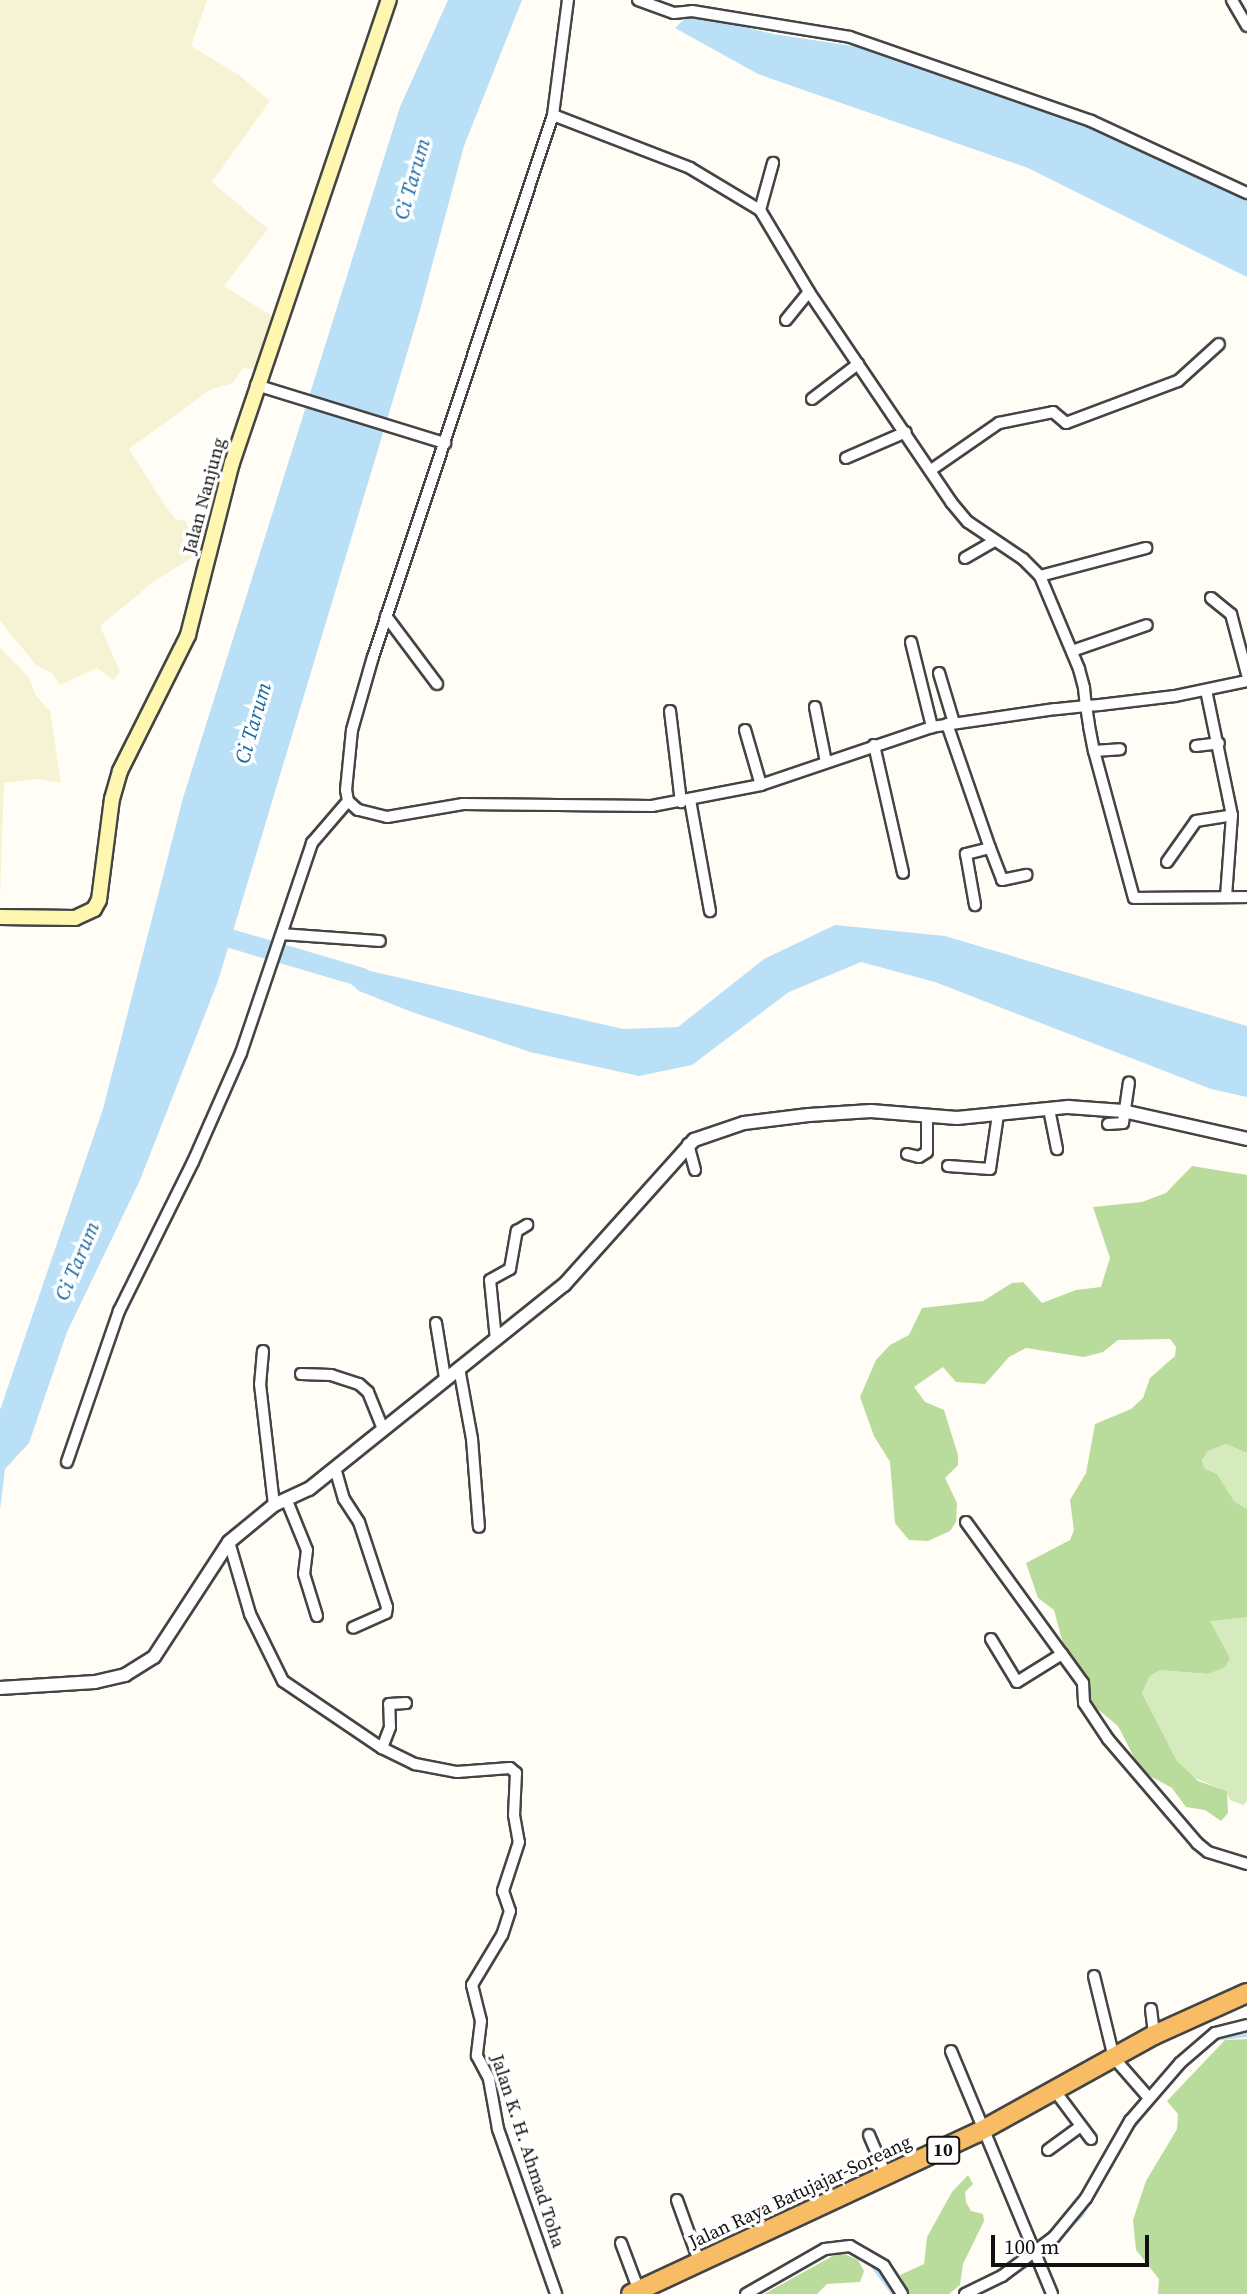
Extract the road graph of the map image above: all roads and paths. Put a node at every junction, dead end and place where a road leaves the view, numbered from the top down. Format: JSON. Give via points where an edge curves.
{"nodes":[{"id":1,"x":389,"y":0,"type":"edge"},
{"id":2,"x":568,"y":0,"type":"edge"},
{"id":3,"x":638,"y":0,"type":"edge"},
{"id":4,"x":1232,"y":0,"type":"edge"},
{"id":5,"x":1247,"y":26,"type":"edge"},
{"id":6,"x":553,"y":115,"type":"junction"},
{"id":7,"x":773,"y":163,"type":"dead end"},
{"id":8,"x":1247,"y":193,"type":"edge"},
{"id":9,"x":760,"y":210,"type":"junction"},
{"id":10,"x":809,"y":292,"type":"junction"},
{"id":11,"x":786,"y":320,"type":"dead end"},
{"id":12,"x":1219,"y":344,"type":"dead end"},
{"id":13,"x":858,"y":364,"type":"junction"},
{"id":14,"x":256,"y":385,"type":"junction"},
{"id":15,"x":812,"y":399,"type":"dead end"},
{"id":16,"x":906,"y":432,"type":"junction"},
{"id":17,"x":445,"y":443,"type":"junction"},
{"id":18,"x":846,"y":458,"type":"dead end"},
{"id":19,"x":931,"y":470,"type":"junction"},
{"id":20,"x":994,"y":541,"type":"junction"},
{"id":21,"x":1146,"y":548,"type":"dead end"},
{"id":22,"x":965,"y":558,"type":"dead end"},
{"id":23,"x":1040,"y":576,"type":"junction"},
{"id":24,"x":1211,"y":598,"type":"dead end"},
{"id":25,"x":386,"y":616,"type":"junction"},
{"id":26,"x":1147,"y":625,"type":"dead end"},
{"id":27,"x":911,"y":642,"type":"dead end"},
{"id":28,"x":1072,"y":651,"type":"junction"},
{"id":29,"x":940,"y":673,"type":"dead end"},
{"id":30,"x":1247,"y":674,"type":"edge"},
{"id":31,"x":1247,"y":681,"type":"edge"},
{"id":32,"x":437,"y":684,"type":"dead end"},
{"id":33,"x":1206,"y":690,"type":"junction"},
{"id":34,"x":1086,"y":706,"type":"junction"},
{"id":35,"x":815,"y":707,"type":"dead end"},
{"id":36,"x":670,"y":711,"type":"dead end"},
{"id":37,"x":950,"y":723,"type":"junction"},
{"id":38,"x":932,"y":727,"type":"junction"},
{"id":39,"x":744,"y":730,"type":"dead end"},
{"id":40,"x":1219,"y":743,"type":"junction"},
{"id":41,"x":874,"y":745,"type":"junction"},
{"id":42,"x":1196,"y":746,"type":"dead end"},
{"id":43,"x":1120,"y":750,"type":"dead end"},
{"id":44,"x":1094,"y":751,"type":"junction"},
{"id":45,"x":826,"y":762,"type":"junction"},
{"id":46,"x":761,"y":785,"type":"junction"},
{"id":47,"x":348,"y":801,"type":"junction"},
{"id":48,"x":686,"y":801,"type":"junction"},
{"id":49,"x":1232,"y":815,"type":"junction"},
{"id":50,"x":990,"y":848,"type":"junction"},
{"id":51,"x":1167,"y":862,"type":"dead end"},
{"id":52,"x":904,"y":873,"type":"dead end"},
{"id":53,"x":1026,"y":875,"type":"dead end"},
{"id":54,"x":1226,"y":897,"type":"junction"},
{"id":55,"x":1247,"y":897,"type":"edge"},
{"id":56,"x":975,"y":905,"type":"dead end"},
{"id":57,"x":710,"y":911,"type":"dead end"},
{"id":58,"x":0,"y":917,"type":"edge"},
{"id":59,"x":282,"y":934,"type":"junction"},
{"id":60,"x":380,"y":941,"type":"dead end"},
{"id":61,"x":1129,"y":1082,"type":"dead end"},
{"id":62,"x":1049,"y":1109,"type":"junction"},
{"id":63,"x":1109,"y":1109,"type":"junction"},
{"id":64,"x":1123,"y":1111,"type":"junction"},
{"id":65,"x":998,"y":1115,"type":"junction"},
{"id":66,"x":927,"y":1117,"type":"junction"},
{"id":67,"x":1247,"y":1139,"type":"edge"},
{"id":68,"x":688,"y":1144,"type":"junction"},
{"id":69,"x":1057,"y":1149,"type":"dead end"},
{"id":70,"x":907,"y":1154,"type":"dead end"},
{"id":71,"x":947,"y":1167,"type":"dead end"},
{"id":72,"x":695,"y":1170,"type":"dead end"},
{"id":73,"x":527,"y":1225,"type":"dead end"},
{"id":74,"x":436,"y":1323,"type":"dead end"},
{"id":75,"x":496,"y":1340,"type":"junction"},
{"id":76,"x":263,"y":1351,"type":"dead end"},
{"id":77,"x":459,"y":1368,"type":"junction"},
{"id":78,"x":301,"y":1374,"type":"dead end"},
{"id":79,"x":445,"y":1378,"type":"junction"},
{"id":80,"x":382,"y":1427,"type":"junction"},
{"id":81,"x":67,"y":1462,"type":"dead end"},
{"id":82,"x":335,"y":1468,"type":"junction"},
{"id":83,"x":287,"y":1501,"type":"junction"},
{"id":84,"x":274,"y":1505,"type":"junction"},
{"id":85,"x":966,"y":1522,"type":"dead end"},
{"id":86,"x":479,"y":1527,"type":"dead end"},
{"id":87,"x":229,"y":1542,"type":"junction"},
{"id":88,"x":317,"y":1616,"type":"dead end"},
{"id":89,"x":353,"y":1628,"type":"dead end"},
{"id":90,"x":991,"y":1639,"type":"dead end"},
{"id":91,"x":1062,"y":1654,"type":"junction"},
{"id":92,"x":0,"y":1688,"type":"edge"},
{"id":93,"x":406,"y":1703,"type":"dead end"},
{"id":94,"x":382,"y":1748,"type":"junction"},
{"id":95,"x":1247,"y":1864,"type":"edge"},
{"id":96,"x":1094,"y":1976,"type":"dead end"},
{"id":97,"x":1247,"y":1993,"type":"edge"},
{"id":98,"x":1151,"y":2009,"type":"dead end"},
{"id":99,"x":1247,"y":2025,"type":"edge"},
{"id":100,"x":1154,"y":2035,"type":"junction"},
{"id":101,"x":951,"y":2051,"type":"dead end"},
{"id":102,"x":1114,"y":2058,"type":"junction"},
{"id":103,"x":1055,"y":2091,"type":"junction"},
{"id":104,"x":1149,"y":2098,"type":"junction"},
{"id":105,"x":1080,"y":2127,"type":"junction"},
{"id":106,"x":983,"y":2130,"type":"junction"},
{"id":107,"x":869,"y":2135,"type":"dead end"},
{"id":108,"x":1091,"y":2139,"type":"dead end"},
{"id":109,"x":1048,"y":2150,"type":"dead end"},
{"id":110,"x":887,"y":2177,"type":"junction"},
{"id":111,"x":677,"y":2200,"type":"dead end"},
{"id":112,"x":621,"y":2243,"type":"dead end"},
{"id":113,"x":1035,"y":2253,"type":"junction"},
{"id":114,"x":699,"y":2261,"type":"junction"},
{"id":115,"x":635,"y":2292,"type":"edge"},
{"id":116,"x":556,"y":2294,"type":"edge"},
{"id":117,"x":746,"y":2294,"type":"edge"},
{"id":118,"x":902,"y":2294,"type":"edge"},
{"id":119,"x":965,"y":2294,"type":"edge"},
{"id":120,"x":1052,"y":2294,"type":"edge"}],
"edges":[{"from":1,"to":14,"type":"main road","name":"Jalan Nanjung"},
{"from":2,"to":6,"type":"street"},
{"from":3,"to":8,"type":"street","via":[[674,13],[692,11],[850,37],[1091,121]]},
{"from":4,"to":5,"type":"street"},
{"from":6,"to":9,"type":"street","via":[[690,168]]},
{"from":6,"to":17,"type":"street"},
{"from":7,"to":9,"type":"street"},
{"from":9,"to":10,"type":"street"},
{"from":10,"to":11,"type":"street"},
{"from":10,"to":13,"type":"street"},
{"from":12,"to":19,"type":"street","via":[[1178,381],[1066,423],[1053,412],[999,424]]},
{"from":13,"to":15,"type":"street"},
{"from":13,"to":16,"type":"street"},
{"from":14,"to":17,"type":"street"},
{"from":14,"to":58,"type":"main road","name":"Jalan Nanjung","via":[[220,501],[187,635],[157,702],[127,751],[112,799],[94,909],[75,919]]},
{"from":16,"to":18,"type":"street"},
{"from":16,"to":19,"type":"street"},
{"from":17,"to":25,"type":"street"},
{"from":19,"to":20,"type":"street","via":[[968,522]]},
{"from":20,"to":22,"type":"street"},
{"from":20,"to":23,"type":"street"},
{"from":21,"to":23,"type":"street"},
{"from":23,"to":28,"type":"street"},
{"from":24,"to":30,"type":"street","via":[[1231,614]]},
{"from":25,"to":32,"type":"street"},
{"from":25,"to":47,"type":"street","via":[[352,730]]},
{"from":26,"to":28,"type":"street"},
{"from":27,"to":38,"type":"street"},
{"from":28,"to":34,"type":"street"},
{"from":29,"to":37,"type":"street"},
{"from":31,"to":33,"type":"street"},
{"from":33,"to":34,"type":"street"},
{"from":33,"to":40,"type":"street"},
{"from":34,"to":37,"type":"street"},
{"from":34,"to":44,"type":"street"},
{"from":35,"to":45,"type":"street"},
{"from":36,"to":48,"type":"street"},
{"from":37,"to":38,"type":"street"},
{"from":37,"to":50,"type":"street"},
{"from":38,"to":41,"type":"street"},
{"from":39,"to":46,"type":"street"},
{"from":40,"to":42,"type":"street"},
{"from":40,"to":49,"type":"street"},
{"from":41,"to":45,"type":"street"},
{"from":41,"to":52,"type":"street"},
{"from":43,"to":44,"type":"street"},
{"from":44,"to":54,"type":"street","via":[[1134,898]]},
{"from":45,"to":46,"type":"street"},
{"from":46,"to":48,"type":"street"},
{"from":47,"to":48,"type":"street","via":[[369,815],[387,817],[463,804],[630,808]]},
{"from":47,"to":59,"type":"street","via":[[312,843]]},
{"from":48,"to":57,"type":"street"},
{"from":49,"to":51,"type":"street","via":[[1196,821]]},
{"from":49,"to":54,"type":"street"},
{"from":50,"to":53,"type":"street","via":[[1002,880]]},
{"from":50,"to":56,"type":"street","via":[[966,854]]},
{"from":54,"to":55,"type":"street"},
{"from":59,"to":60,"type":"street"},
{"from":59,"to":81,"type":"street","via":[[193,1162],[119,1311]]},
{"from":61,"to":64,"type":"street"},
{"from":62,"to":63,"type":"street"},
{"from":62,"to":65,"type":"street"},
{"from":62,"to":69,"type":"street"},
{"from":63,"to":64,"type":"street"},
{"from":63,"to":64,"type":"street","via":[[1107,1128],[1123,1123]]},
{"from":64,"to":67,"type":"street"},
{"from":65,"to":66,"type":"street"},
{"from":65,"to":71,"type":"street","via":[[990,1170]]},
{"from":66,"to":68,"type":"street","via":[[871,1111],[809,1115],[744,1123]]},
{"from":66,"to":70,"type":"street","via":[[927,1152],[919,1157]]},
{"from":68,"to":72,"type":"street"},
{"from":68,"to":75,"type":"street","via":[[564,1285]]},
{"from":73,"to":75,"type":"street","via":[[517,1231],[510,1269],[489,1280]]},
{"from":74,"to":79,"type":"street"},
{"from":75,"to":77,"type":"street"},
{"from":76,"to":84,"type":"street","via":[[260,1384]]},
{"from":77,"to":79,"type":"street"},
{"from":77,"to":86,"type":"street","via":[[472,1440]]},
{"from":78,"to":80,"type":"street","via":[[331,1375],[359,1384],[368,1392]]},
{"from":79,"to":80,"type":"street"},
{"from":80,"to":82,"type":"street"},
{"from":82,"to":83,"type":"street"},
{"from":82,"to":89,"type":"street","via":[[344,1499],[359,1522],[387,1608],[386,1614]]},
{"from":83,"to":84,"type":"street"},
{"from":83,"to":88,"type":"street","via":[[307,1550],[304,1574]]},
{"from":84,"to":87,"type":"street"},
{"from":85,"to":91,"type":"street"},
{"from":87,"to":92,"type":"street","via":[[174,1631],[139,1669],[94,1682]]},
{"from":87,"to":94,"type":"street","name":"Jalan K. H. Ahmad Toha","via":[[250,1614],[278,1676]]},
{"from":90,"to":91,"type":"street","via":[[1017,1682]]},
{"from":91,"to":95,"type":"street","via":[[1083,1683],[1084,1703],[1108,1739],[1197,1843],[1208,1853]]},
{"from":93,"to":94,"type":"street","via":[[389,1704],[390,1727]]},
{"from":94,"to":116,"type":"street","name":"Jalan K. H. Ahmad Toha","via":[[443,1771],[510,1768],[516,1773],[514,1815],[519,1842],[503,1891],[510,1911],[502,1935],[472,1984],[481,2021],[477,2056],[489,2079],[498,2129]]},
{"from":96,"to":102,"type":"street"},
{"from":97,"to":100,"type":"highway","name":"Jalan Raya Batujajar-Soreang","number":"10"},
{"from":98,"to":100,"type":"street"},
{"from":99,"to":104,"type":"street","via":[[1226,2028],[1200,2043]]},
{"from":100,"to":102,"type":"highway","name":"Jalan Raya Batujajar-Soreang","number":"10"},
{"from":101,"to":106,"type":"street"},
{"from":102,"to":103,"type":"highway","name":"Jalan Raya Batujajar-Soreang","number":"10"},
{"from":102,"to":104,"type":"street"},
{"from":103,"to":105,"type":"street"},
{"from":103,"to":106,"type":"highway","name":"Jalan Raya Batujajar-Soreang","number":"10"},
{"from":104,"to":113,"type":"street","via":[[1073,2215]]},
{"from":105,"to":108,"type":"street"},
{"from":105,"to":109,"type":"street"},
{"from":106,"to":110,"type":"highway","name":"Jalan Raya Batujajar-Soreang","number":"10"},
{"from":106,"to":113,"type":"street"},
{"from":107,"to":110,"type":"street"},
{"from":110,"to":114,"type":"highway","name":"Jalan Raya Batujajar-Soreang","number":"10"},
{"from":111,"to":114,"type":"street"},
{"from":112,"to":115,"type":"street"},
{"from":113,"to":119,"type":"street"},
{"from":113,"to":120,"type":"street"},
{"from":114,"to":115,"type":"highway","name":"Jalan Raya Batujajar-Soreang","number":"10"},
{"from":117,"to":118,"type":"street","via":[[825,2249],[850,2246],[884,2266]]}]}
